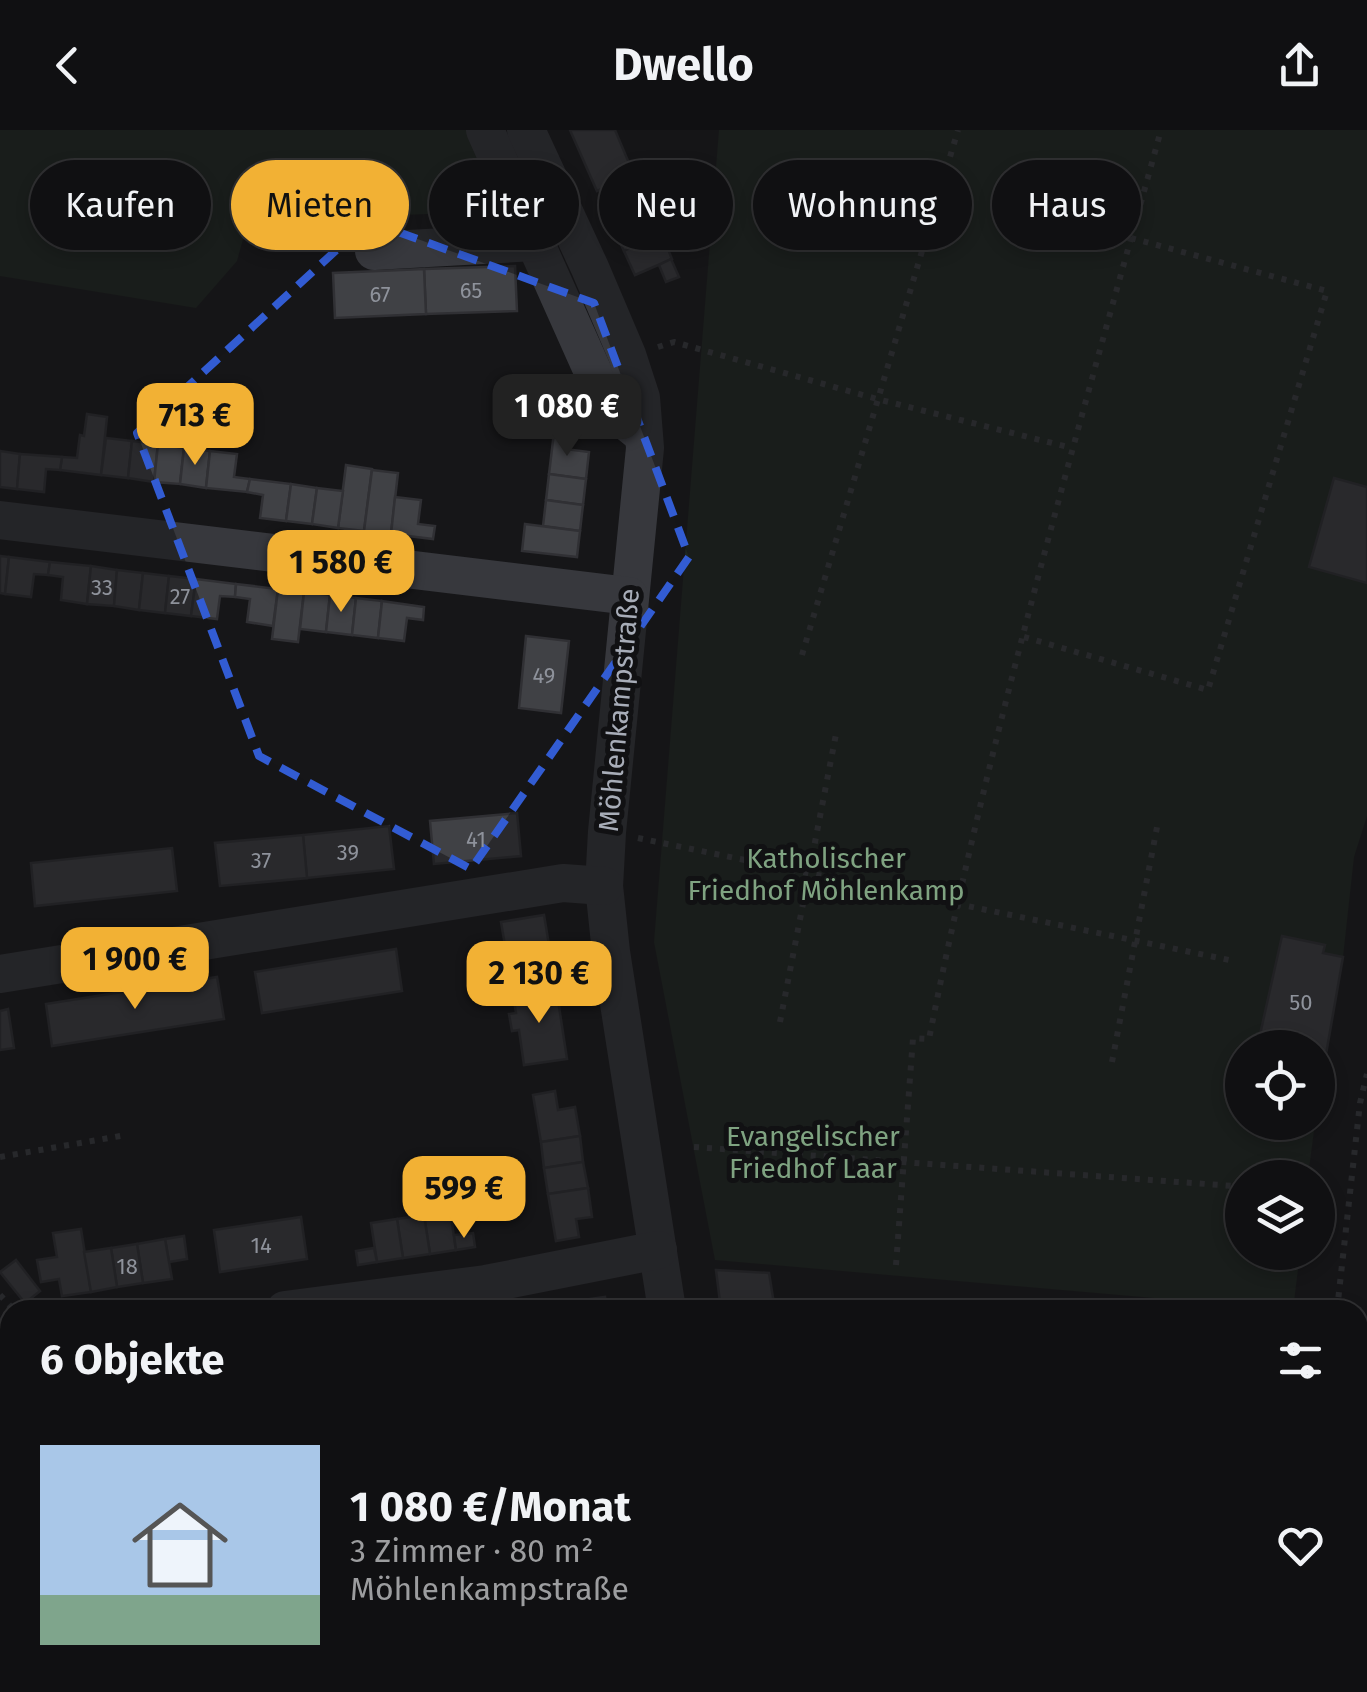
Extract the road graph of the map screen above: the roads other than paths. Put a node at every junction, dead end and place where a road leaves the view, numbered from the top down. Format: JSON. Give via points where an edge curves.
{"nodes":[{"id":1,"x":485,"y":130,"type":"edge"},
{"id":2,"x":526,"y":130,"type":"edge"},
{"id":3,"x":498,"y":160,"type":"edge"},
{"id":4,"x":429,"y":249,"type":"edge"},
{"id":5,"x":539,"y":250,"type":"edge"},
{"id":6,"x":374,"y":252,"type":"dead end"},
{"id":7,"x":644,"y":436,"type":"junction"},
{"id":8,"x":0,"y":520,"type":"edge"},
{"id":9,"x":629,"y":596,"type":"junction"},
{"id":10,"x":604,"y":886,"type":"junction"},
{"id":11,"x":0,"y":974,"type":"edge"},
{"id":12,"x":658,"y":1250,"type":"junction"},
{"id":13,"x":362,"y":1300,"type":"edge"},
{"id":14,"x":666,"y":1300,"type":"edge"}],
"edges":[{"from":1,"to":3,"type":"street"},
{"from":2,"to":7,"type":"street","name":"Möhlenkampstraße","via":[[627,355]]},
{"from":4,"to":6,"type":"street"},
{"from":5,"to":7,"type":"street","via":[[606,401]]},
{"from":7,"to":9,"type":"street","name":"Möhlenkampstraße"},
{"from":8,"to":9,"type":"street"},
{"from":9,"to":10,"type":"street","name":"Möhlenkampstraße"},
{"from":10,"to":11,"type":"street","via":[[564,883]]},
{"from":10,"to":12,"type":"street","name":"Möhlenkampstraße"},
{"from":12,"to":13,"type":"street"},
{"from":12,"to":14,"type":"street","name":"Möhlenkampstraße"}]}
